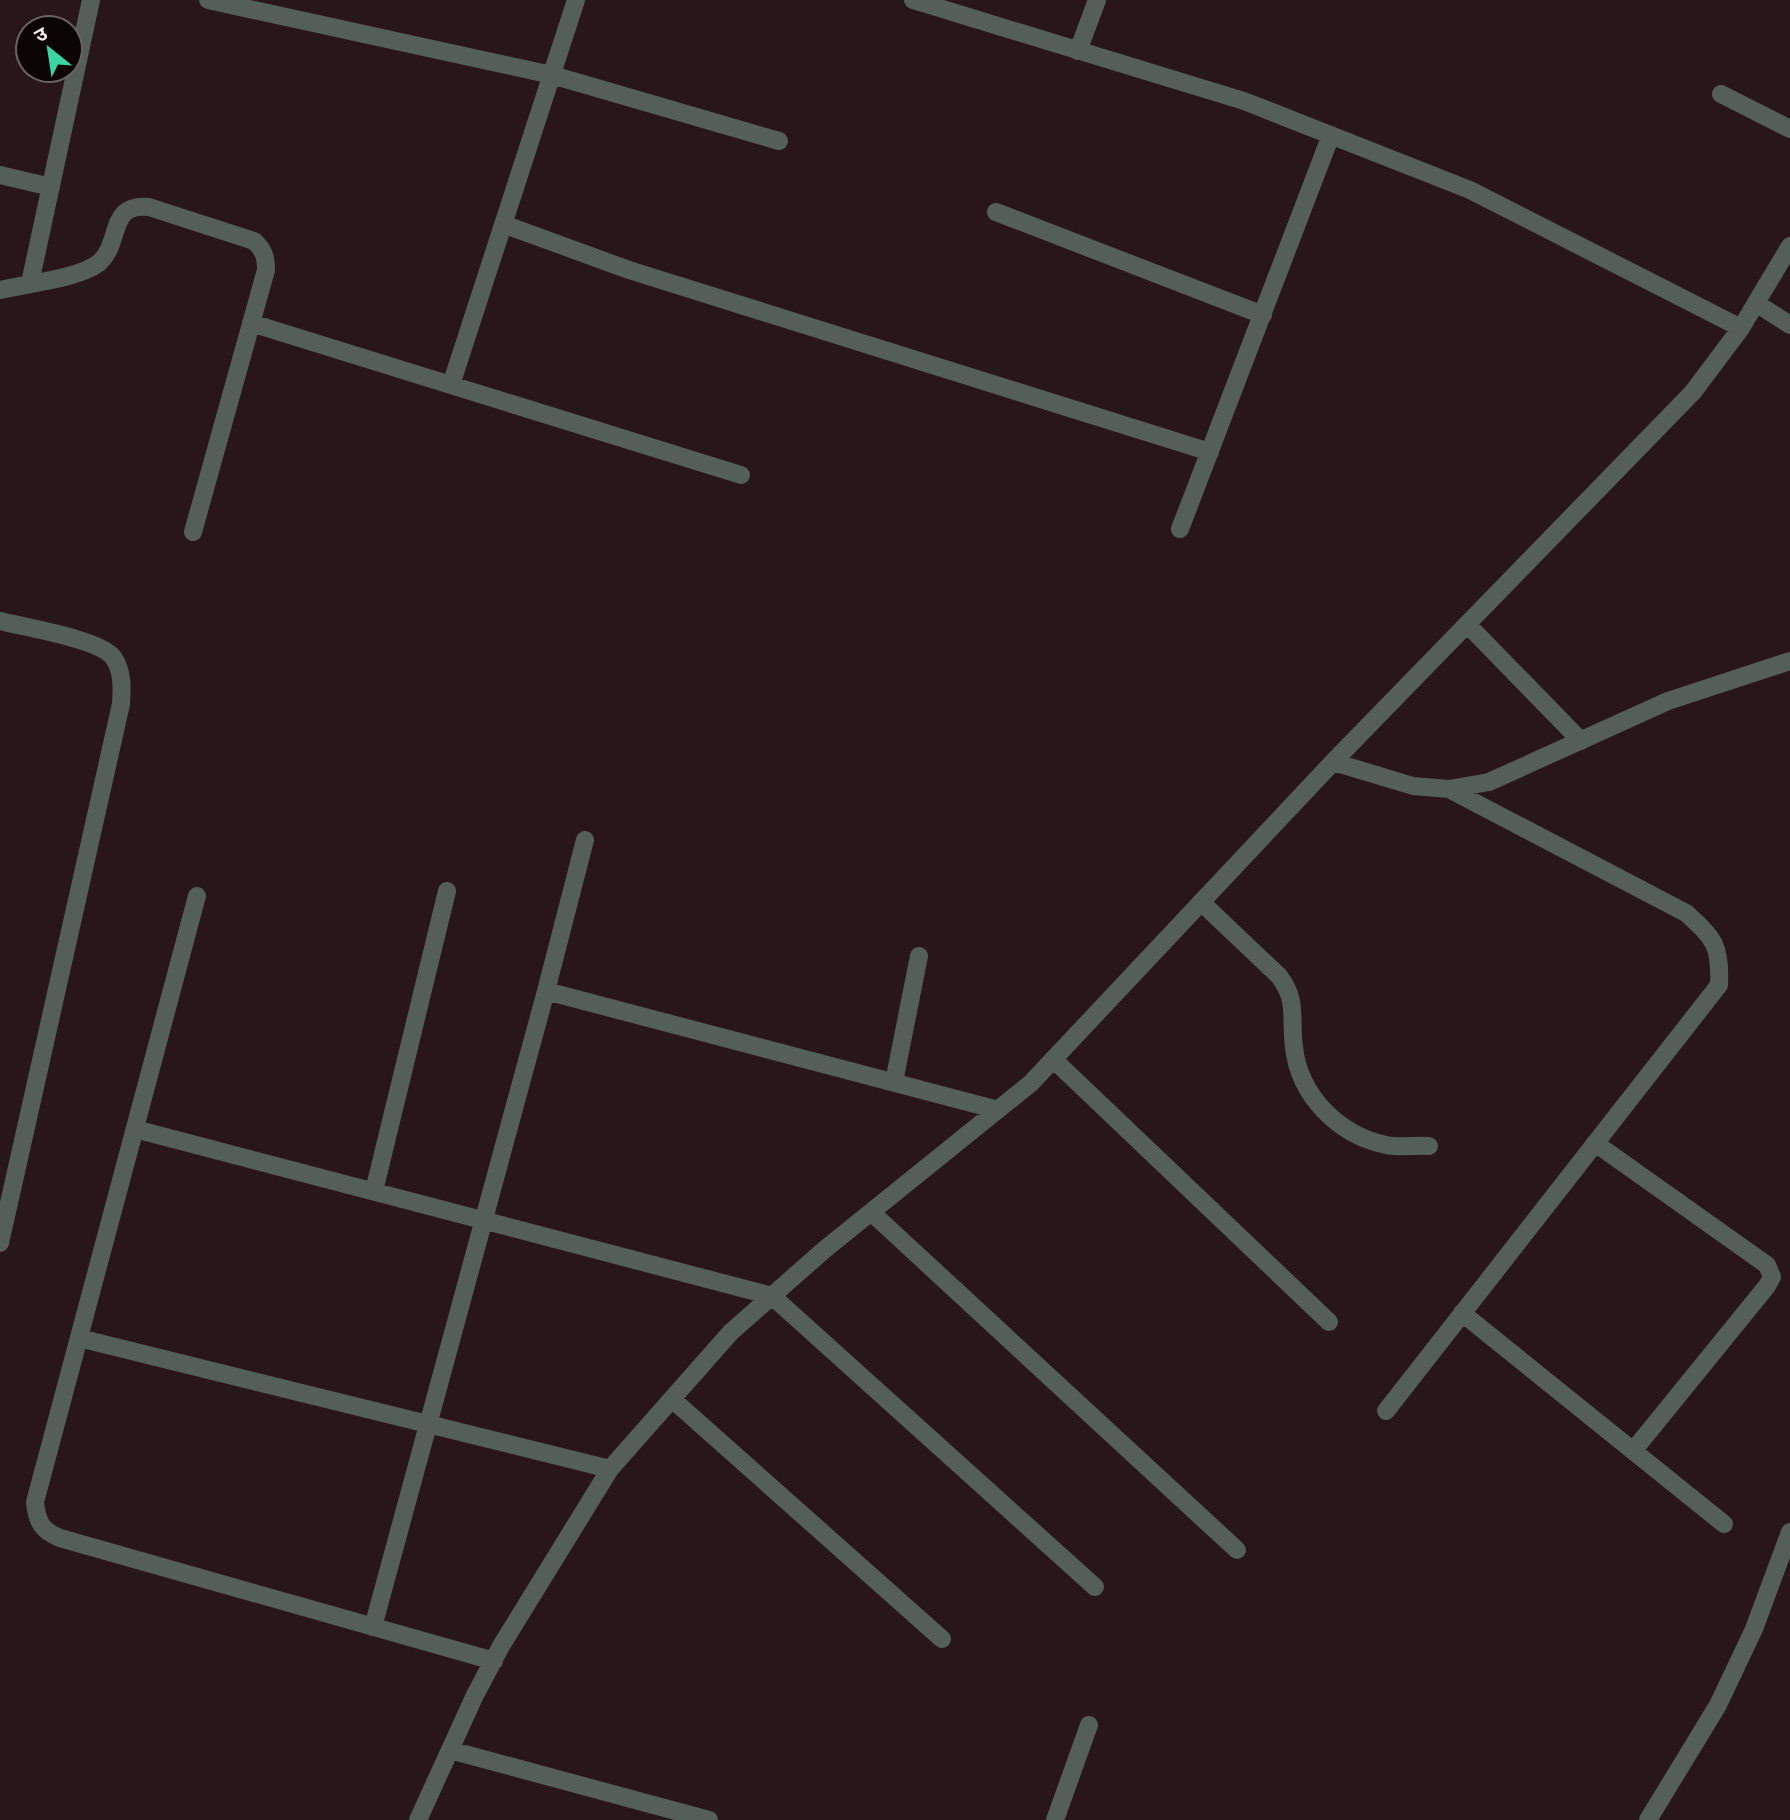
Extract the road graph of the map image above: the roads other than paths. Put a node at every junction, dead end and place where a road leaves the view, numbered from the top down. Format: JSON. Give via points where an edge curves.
{"nodes":[{"id":1,"x":91,"y":0,"type":"edge"},
{"id":2,"x":208,"y":0,"type":"edge"},
{"id":3,"x":576,"y":0,"type":"edge"},
{"id":4,"x":913,"y":0,"type":"edge"},
{"id":5,"x":1097,"y":0,"type":"edge"},
{"id":6,"x":939,"y":4,"type":"edge"},
{"id":7,"x":1078,"y":51,"type":"junction"},
{"id":8,"x":552,"y":75,"type":"junction"},
{"id":9,"x":1721,"y":94,"type":"dead end"},
{"id":10,"x":1790,"y":129,"type":"edge"},
{"id":11,"x":1331,"y":135,"type":"junction"},
{"id":12,"x":779,"y":141,"type":"dead end"},
{"id":13,"x":0,"y":175,"type":"edge"},
{"id":14,"x":51,"y":187,"type":"junction"},
{"id":15,"x":996,"y":212,"type":"dead end"},
{"id":16,"x":503,"y":224,"type":"junction"},
{"id":17,"x":1790,"y":246,"type":"edge"},
{"id":18,"x":30,"y":284,"type":"junction"},
{"id":19,"x":0,"y":290,"type":"edge"},
{"id":20,"x":1756,"y":303,"type":"junction"},
{"id":21,"x":1263,"y":315,"type":"junction"},
{"id":22,"x":251,"y":323,"type":"junction"},
{"id":23,"x":1790,"y":325,"type":"edge"},
{"id":24,"x":1741,"y":328,"type":"junction"},
{"id":25,"x":450,"y":385,"type":"junction"},
{"id":26,"x":1210,"y":452,"type":"junction"},
{"id":27,"x":741,"y":475,"type":"dead end"},
{"id":28,"x":1180,"y":529,"type":"dead end"},
{"id":29,"x":193,"y":532,"type":"dead end"},
{"id":30,"x":0,"y":621,"type":"edge"},
{"id":31,"x":1467,"y":624,"type":"junction"},
{"id":32,"x":1790,"y":661,"type":"edge"},
{"id":33,"x":1581,"y":741,"type":"junction"},
{"id":34,"x":1333,"y":762,"type":"junction"},
{"id":35,"x":1449,"y":789,"type":"junction"},
{"id":36,"x":585,"y":840,"type":"dead end"},
{"id":37,"x":447,"y":891,"type":"dead end"},
{"id":38,"x":197,"y":896,"type":"dead end"},
{"id":39,"x":1201,"y":902,"type":"junction"},
{"id":40,"x":919,"y":957,"type":"dead end"},
{"id":41,"x":546,"y":991,"type":"junction"},
{"id":42,"x":1053,"y":1059,"type":"junction"},
{"id":43,"x":894,"y":1082,"type":"junction"},
{"id":44,"x":998,"y":1110,"type":"junction"},
{"id":45,"x":135,"y":1129,"type":"junction"},
{"id":46,"x":1595,"y":1143,"type":"junction"},
{"id":47,"x":1429,"y":1146,"type":"dead end"},
{"id":48,"x":374,"y":1191,"type":"junction"},
{"id":49,"x":871,"y":1212,"type":"junction"},
{"id":50,"x":483,"y":1220,"type":"junction"},
{"id":51,"x":0,"y":1243,"type":"edge"},
{"id":52,"x":772,"y":1296,"type":"junction"},
{"id":53,"x":1462,"y":1313,"type":"junction"},
{"id":54,"x":1329,"y":1322,"type":"dead end"},
{"id":55,"x":79,"y":1338,"type":"junction"},
{"id":56,"x":672,"y":1399,"type":"junction"},
{"id":57,"x":1386,"y":1411,"type":"dead end"},
{"id":58,"x":427,"y":1424,"type":"junction"},
{"id":59,"x":1633,"y":1451,"type":"junction"},
{"id":60,"x":610,"y":1469,"type":"junction"},
{"id":61,"x":1724,"y":1524,"type":"dead end"},
{"id":62,"x":1790,"y":1532,"type":"edge"},
{"id":63,"x":1237,"y":1550,"type":"dead end"},
{"id":64,"x":1095,"y":1587,"type":"dead end"},
{"id":65,"x":373,"y":1627,"type":"junction"},
{"id":66,"x":942,"y":1639,"type":"dead end"},
{"id":67,"x":494,"y":1661,"type":"junction"},
{"id":68,"x":1089,"y":1725,"type":"dead end"},
{"id":69,"x":450,"y":1750,"type":"junction"},
{"id":70,"x":418,"y":1820,"type":"edge"},
{"id":71,"x":709,"y":1820,"type":"edge"},
{"id":72,"x":1055,"y":1820,"type":"edge"},
{"id":73,"x":1648,"y":1820,"type":"edge"}],
"edges":[{"from":1,"to":14,"type":"street"},
{"from":2,"to":8,"type":"street"},
{"from":3,"to":8,"type":"street"},
{"from":4,"to":6,"type":"street"},
{"from":5,"to":7,"type":"street"},
{"from":6,"to":7,"type":"street"},
{"from":7,"to":11,"type":"street","via":[[1244,101]]},
{"from":8,"to":12,"type":"street"},
{"from":8,"to":16,"type":"street"},
{"from":9,"to":10,"type":"street"},
{"from":11,"to":21,"type":"street"},
{"from":11,"to":24,"type":"street","via":[[1471,190]]},
{"from":13,"to":14,"type":"street"},
{"from":14,"to":18,"type":"street"},
{"from":15,"to":21,"type":"street"},
{"from":16,"to":25,"type":"street"},
{"from":16,"to":26,"type":"street","via":[[629,271]]},
{"from":17,"to":20,"type":"street"},
{"from":18,"to":19,"type":"street"},
{"from":18,"to":22,"type":"street","via":[[82,272],[100,261],[126,209],[149,207],[254,241],[262,248],[266,270]]},
{"from":20,"to":23,"type":"street"},
{"from":20,"to":24,"type":"street"},
{"from":21,"to":26,"type":"street"},
{"from":22,"to":25,"type":"street"},
{"from":22,"to":29,"type":"street"},
{"from":24,"to":31,"type":"street","via":[[1693,392]]},
{"from":25,"to":27,"type":"street"},
{"from":26,"to":28,"type":"street"},
{"from":30,"to":51,"type":"street","via":[[86,641],[112,656],[122,679],[121,704]]},
{"from":31,"to":33,"type":"street"},
{"from":31,"to":34,"type":"street"},
{"from":32,"to":33,"type":"street","via":[[1668,701]]},
{"from":33,"to":35,"type":"street","via":[[1489,782]]},
{"from":34,"to":35,"type":"street","via":[[1413,786]]},
{"from":34,"to":39,"type":"street"},
{"from":35,"to":46,"type":"street","via":[[1686,913],[1709,934],[1720,959],[1719,985]]},
{"from":36,"to":41,"type":"street"},
{"from":37,"to":48,"type":"street"},
{"from":38,"to":45,"type":"street"},
{"from":39,"to":42,"type":"street"},
{"from":39,"to":47,"type":"street","via":[[1290,989],[1296,1065],[1316,1103],[1347,1131],[1387,1145]]},
{"from":40,"to":43,"type":"street"},
{"from":41,"to":43,"type":"street"},
{"from":41,"to":50,"type":"street"},
{"from":42,"to":44,"type":"street"},
{"from":42,"to":54,"type":"street"},
{"from":43,"to":44,"type":"street"},
{"from":44,"to":49,"type":"street"},
{"from":45,"to":48,"type":"street"},
{"from":45,"to":55,"type":"street"},
{"from":46,"to":53,"type":"street"},
{"from":46,"to":59,"type":"street","via":[[1767,1265],[1772,1277]]},
{"from":48,"to":50,"type":"street"},
{"from":49,"to":52,"type":"street"},
{"from":49,"to":63,"type":"street"},
{"from":50,"to":52,"type":"street"},
{"from":50,"to":58,"type":"street"},
{"from":52,"to":56,"type":"street","via":[[731,1332]]},
{"from":52,"to":64,"type":"street"},
{"from":53,"to":57,"type":"street"},
{"from":53,"to":59,"type":"street"},
{"from":55,"to":58,"type":"street"},
{"from":55,"to":65,"type":"street","via":[[35,1502],[37,1518],[46,1532]]},
{"from":56,"to":60,"type":"street"},
{"from":56,"to":66,"type":"street"},
{"from":58,"to":60,"type":"street"},
{"from":58,"to":65,"type":"street"},
{"from":59,"to":61,"type":"street"},
{"from":60,"to":67,"type":"street"},
{"from":62,"to":73,"type":"street","via":[[1754,1629],[1718,1705]]},
{"from":65,"to":67,"type":"street"},
{"from":67,"to":69,"type":"street"},
{"from":68,"to":72,"type":"street"},
{"from":69,"to":70,"type":"street"},
{"from":69,"to":71,"type":"street"}]}
